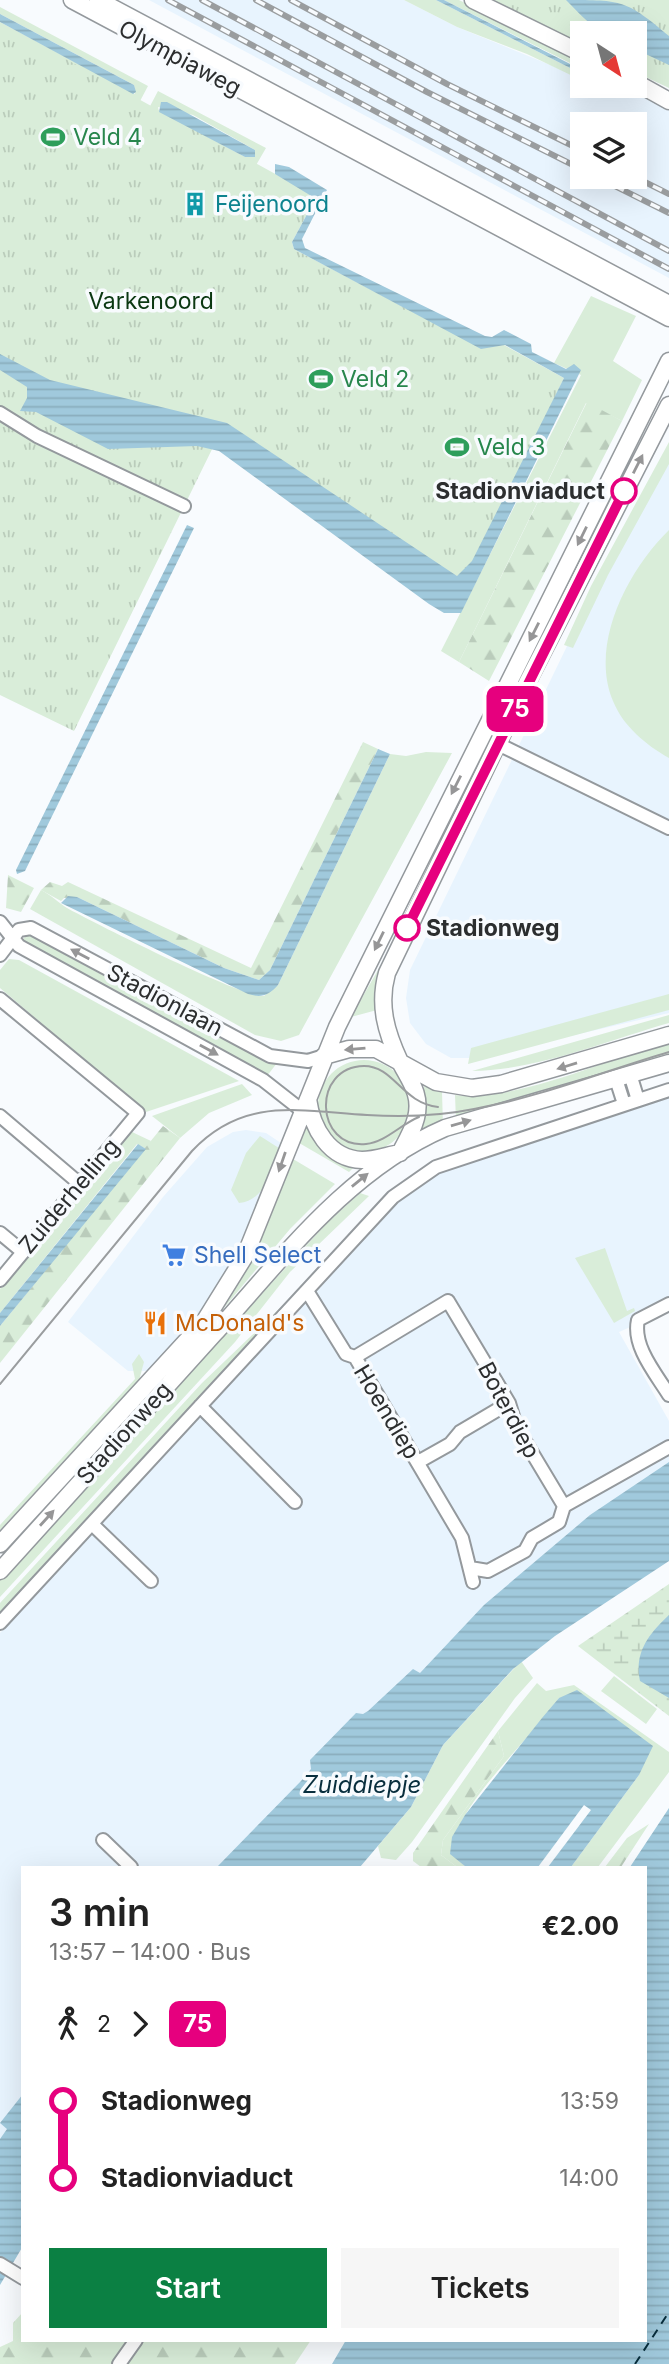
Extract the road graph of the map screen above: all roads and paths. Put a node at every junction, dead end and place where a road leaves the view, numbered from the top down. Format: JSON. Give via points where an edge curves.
{"nodes":[{"id":1,"x":72,"y":0,"type":"edge"},
{"id":2,"x":99,"y":0,"type":"edge"},
{"id":3,"x":473,"y":0,"type":"edge"},
{"id":4,"x":570,"y":48,"type":"edge"},
{"id":5,"x":172,"y":53,"type":"junction"},
{"id":6,"x":648,"y":85,"type":"edge"},
{"id":7,"x":648,"y":88,"type":"edge"},
{"id":8,"x":669,"y":92,"type":"edge"},
{"id":9,"x":669,"y":101,"type":"edge"},
{"id":10,"x":591,"y":276,"type":"junction"},
{"id":11,"x":669,"y":304,"type":"edge"},
{"id":12,"x":669,"y":318,"type":"edge"},
{"id":13,"x":668,"y":363,"type":"edge"},
{"id":14,"x":669,"y":405,"type":"edge"},
{"id":15,"x":0,"y":413,"type":"edge"},
{"id":16,"x":184,"y":506,"type":"dead end"},
{"id":17,"x":498,"y":744,"type":"junction"},
{"id":18,"x":669,"y":828,"type":"edge"},
{"id":19,"x":0,"y":922,"type":"edge"},
{"id":20,"x":16,"y":934,"type":"junction"},
{"id":21,"x":0,"y":955,"type":"edge"},
{"id":22,"x":0,"y":999,"type":"edge"},
{"id":23,"x":669,"y":1035,"type":"edge"},
{"id":24,"x":324,"y":1056,"type":"junction"},
{"id":25,"x":400,"y":1062,"type":"junction"},
{"id":26,"x":669,"y":1063,"type":"edge"},
{"id":27,"x":623,"y":1076,"type":"junction"},
{"id":28,"x":669,"y":1090,"type":"edge"},
{"id":29,"x":638,"y":1100,"type":"junction"},
{"id":30,"x":624,"y":1104,"type":"junction"},
{"id":31,"x":302,"y":1109,"type":"junction"},
{"id":32,"x":0,"y":1116,"type":"edge"},
{"id":33,"x":400,"y":1153,"type":"junction"},
{"id":34,"x":80,"y":1184,"type":"junction"},
{"id":35,"x":0,"y":1233,"type":"edge"},
{"id":36,"x":23,"y":1252,"type":"junction"},
{"id":37,"x":0,"y":1280,"type":"edge"},
{"id":38,"x":307,"y":1291,"type":"junction"},
{"id":39,"x":669,"y":1304,"type":"edge"},
{"id":40,"x":355,"y":1357,"type":"junction"},
{"id":41,"x":669,"y":1395,"type":"edge"},
{"id":42,"x":509,"y":1403,"type":"junction"},
{"id":43,"x":200,"y":1406,"type":"junction"},
{"id":44,"x":669,"y":1447,"type":"edge"},
{"id":45,"x":418,"y":1462,"type":"junction"},
{"id":46,"x":295,"y":1502,"type":"dead end"},
{"id":47,"x":564,"y":1506,"type":"junction"},
{"id":48,"x":92,"y":1524,"type":"junction"},
{"id":49,"x":0,"y":1545,"type":"edge"},
{"id":50,"x":470,"y":1567,"type":"junction"},
{"id":51,"x":0,"y":1570,"type":"edge"},
{"id":52,"x":151,"y":1581,"type":"dead end"},
{"id":53,"x":472,"y":1581,"type":"dead end"},
{"id":54,"x":0,"y":1623,"type":"edge"},
{"id":55,"x":103,"y":1840,"type":"dead end"},
{"id":56,"x":130,"y":1866,"type":"edge"},
{"id":57,"x":0,"y":2264,"type":"edge"},
{"id":58,"x":19,"y":2276,"type":"edge"},
{"id":59,"x":135,"y":2342,"type":"edge"},
{"id":60,"x":119,"y":2364,"type":"edge"}],
"edges":[{"from":1,"to":5,"type":"main road","name":"Olympiaweg"},
{"from":2,"to":5,"type":"main road","name":"Olympiaweg"},
{"from":3,"to":4,"type":"main road"},
{"from":5,"to":10,"type":"main road","name":"Olympiaweg"},
{"from":6,"to":8,"type":"main road"},
{"from":7,"to":9,"type":"main road"},
{"from":10,"to":11,"type":"main road","name":"Olympiaweg"},
{"from":10,"to":12,"type":"main road","name":"Olympiaweg"},
{"from":13,"to":24,"type":"main road","name":"Stadionweg","one_way":true},
{"from":17,"to":14,"type":"main road","one_way":true},
{"from":15,"to":16,"type":"street","via":[[37,436]]},
{"from":17,"to":18,"type":"street"},
{"from":17,"to":25,"type":"main road","via":[[387,972],[383,1012]]},
{"from":19,"to":20,"type":"street","name":"Stadionlaan"},
{"from":20,"to":21,"type":"street"},
{"from":24,"to":20,"type":"street","name":"Stadionlaan","one_way":true,"via":[[308,1061],[271,1056],[31,928]]},
{"from":20,"to":31,"type":"street","name":"Stadionlaan","one_way":true,"via":[[19,946],[246,1070]]},
{"from":22,"to":34,"type":"street","name":"Zuiderhelling","via":[[138,1113]]},
{"from":23,"to":25,"type":"main road","one_way":true,"via":[[483,1087],[436,1082]]},
{"from":25,"to":24,"type":"main road","one_way":true,"via":[[386,1052],[359,1048]]},
{"from":24,"to":31,"type":"main road","name":"Stadionweg"},
{"from":25,"to":33,"type":"main road","via":[[415,1087],[418,1109]]},
{"from":26,"to":27,"type":"main road","name":"Stadionweg"},
{"from":27,"to":29,"type":"street"},
{"from":27,"to":30,"type":"street"},
{"from":33,"to":27,"type":"main road","name":"Stadionweg","one_way":true,"via":[[451,1126]]},
{"from":28,"to":29,"type":"street","name":"Stadionweg"},
{"from":29,"to":30,"type":"street","name":"Stadionweg"},
{"from":30,"to":38,"type":"street","name":"Stadionweg","via":[[436,1167],[403,1189]]},
{"from":31,"to":33,"type":"main road","name":"Stadionweg","via":[[326,1142],[345,1156],[363,1160]]},
{"from":31,"to":49,"type":"main road","name":"Stadionweg","one_way":true,"via":[[256,1232],[216,1305]]},
{"from":32,"to":34,"type":"street"},
{"from":51,"to":33,"type":"main road","name":"Stadionweg","one_way":true,"via":[[297,1241],[359,1180]]},
{"from":34,"to":36,"type":"street","name":"Zuiderhelling"},
{"from":35,"to":36,"type":"street"},
{"from":36,"to":37,"type":"street","name":"Zuiderhelling"},
{"from":38,"to":40,"type":"street","name":"Hoendiep","via":[[346,1354]]},
{"from":38,"to":43,"type":"street","name":"Stadionweg"},
{"from":39,"to":41,"type":"street","via":[[638,1321],[636,1330]]},
{"from":40,"to":42,"type":"street","name":"Boterdiep","via":[[448,1301]]},
{"from":40,"to":45,"type":"street","name":"Hoendiep"},
{"from":42,"to":45,"type":"street"},
{"from":42,"to":47,"type":"street","name":"Boterdiep","via":[[516,1426]]},
{"from":43,"to":46,"type":"street","name":"Stadionweg"},
{"from":43,"to":48,"type":"street","name":"Stadionweg"},
{"from":44,"to":47,"type":"street"},
{"from":45,"to":50,"type":"street","name":"Hoendiep","via":[[462,1538]]},
{"from":47,"to":50,"type":"street","via":[[559,1522],[532,1538],[525,1551],[488,1571]]},
{"from":48,"to":52,"type":"street"},
{"from":48,"to":54,"type":"street","name":"Stadionweg"},
{"from":50,"to":53,"type":"street","name":"Hoendiep"},
{"from":55,"to":56,"type":"street"},
{"from":57,"to":58,"type":"street"},
{"from":59,"to":60,"type":"street"}]}
